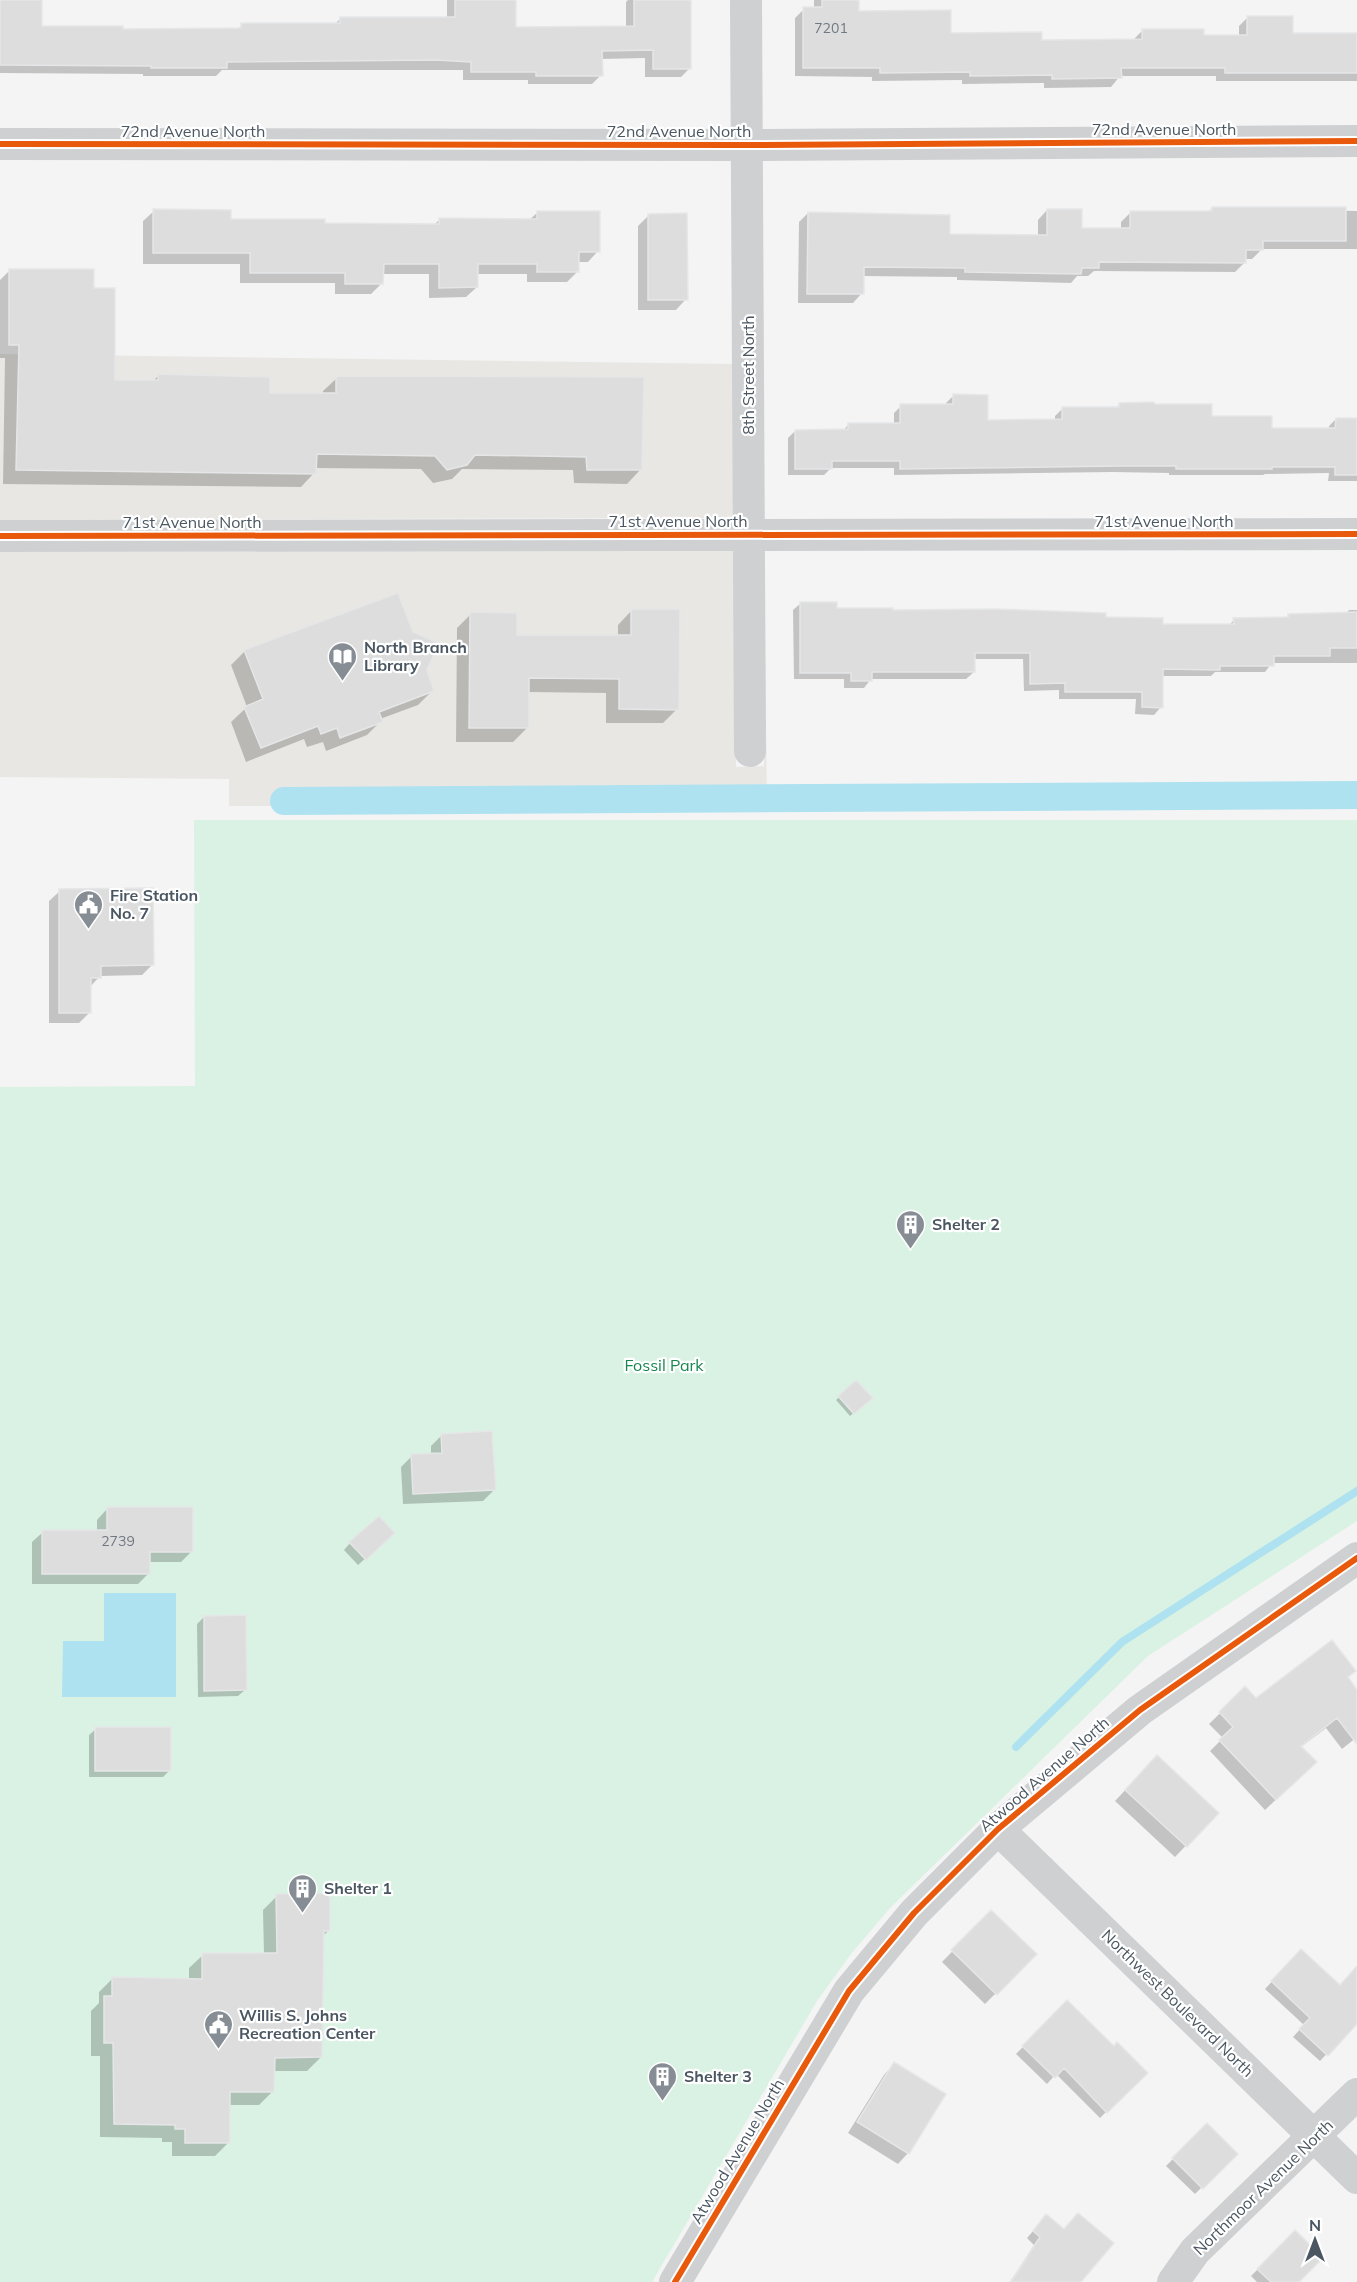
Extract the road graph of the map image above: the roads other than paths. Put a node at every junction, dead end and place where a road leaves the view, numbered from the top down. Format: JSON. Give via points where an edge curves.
{"nodes":[{"id":1,"x":746,"y":0,"type":"edge"},
{"id":2,"x":1357,"y":141,"type":"edge"},
{"id":3,"x":0,"y":144,"type":"edge"},
{"id":4,"x":747,"y":145,"type":"junction"},
{"id":5,"x":749,"y":534,"type":"junction"},
{"id":6,"x":1357,"y":534,"type":"edge"},
{"id":7,"x":0,"y":536,"type":"edge"},
{"id":8,"x":750,"y":751,"type":"dead end"},
{"id":9,"x":1357,"y":1558,"type":"edge"},
{"id":10,"x":999,"y":1829,"type":"junction"},
{"id":11,"x":1357,"y":2094,"type":"edge"},
{"id":12,"x":1315,"y":2137,"type":"junction"},
{"id":13,"x":1357,"y":2178,"type":"edge"},
{"id":14,"x":675,"y":2282,"type":"edge"},
{"id":15,"x":1173,"y":2282,"type":"edge"}],
"edges":[{"from":1,"to":4,"type":"street","name":"8th Street North"},
{"from":2,"to":4,"type":"street","name":"72nd Avenue North"},
{"from":3,"to":4,"type":"street","name":"72nd Avenue North"},
{"from":4,"to":5,"type":"street","name":"8th Street North"},
{"from":5,"to":6,"type":"street","name":"71st Avenue North"},
{"from":5,"to":7,"type":"street","name":"71st Avenue North"},
{"from":5,"to":8,"type":"street","name":"8th Street North"},
{"from":9,"to":10,"type":"street","name":"Atwood Avenue North","via":[[1140,1710]]},
{"from":10,"to":12,"type":"street","name":"Northwest Boulevard North"},
{"from":10,"to":14,"type":"street","name":"Atwood Avenue North","via":[[914,1913],[849,1991]]},
{"from":11,"to":12,"type":"street","name":"Northmoor Avenue North"},
{"from":12,"to":13,"type":"street","name":"Northwest Boulevard North"},
{"from":12,"to":15,"type":"street","name":"Northmoor Avenue North","via":[[1195,2251]]}]}
